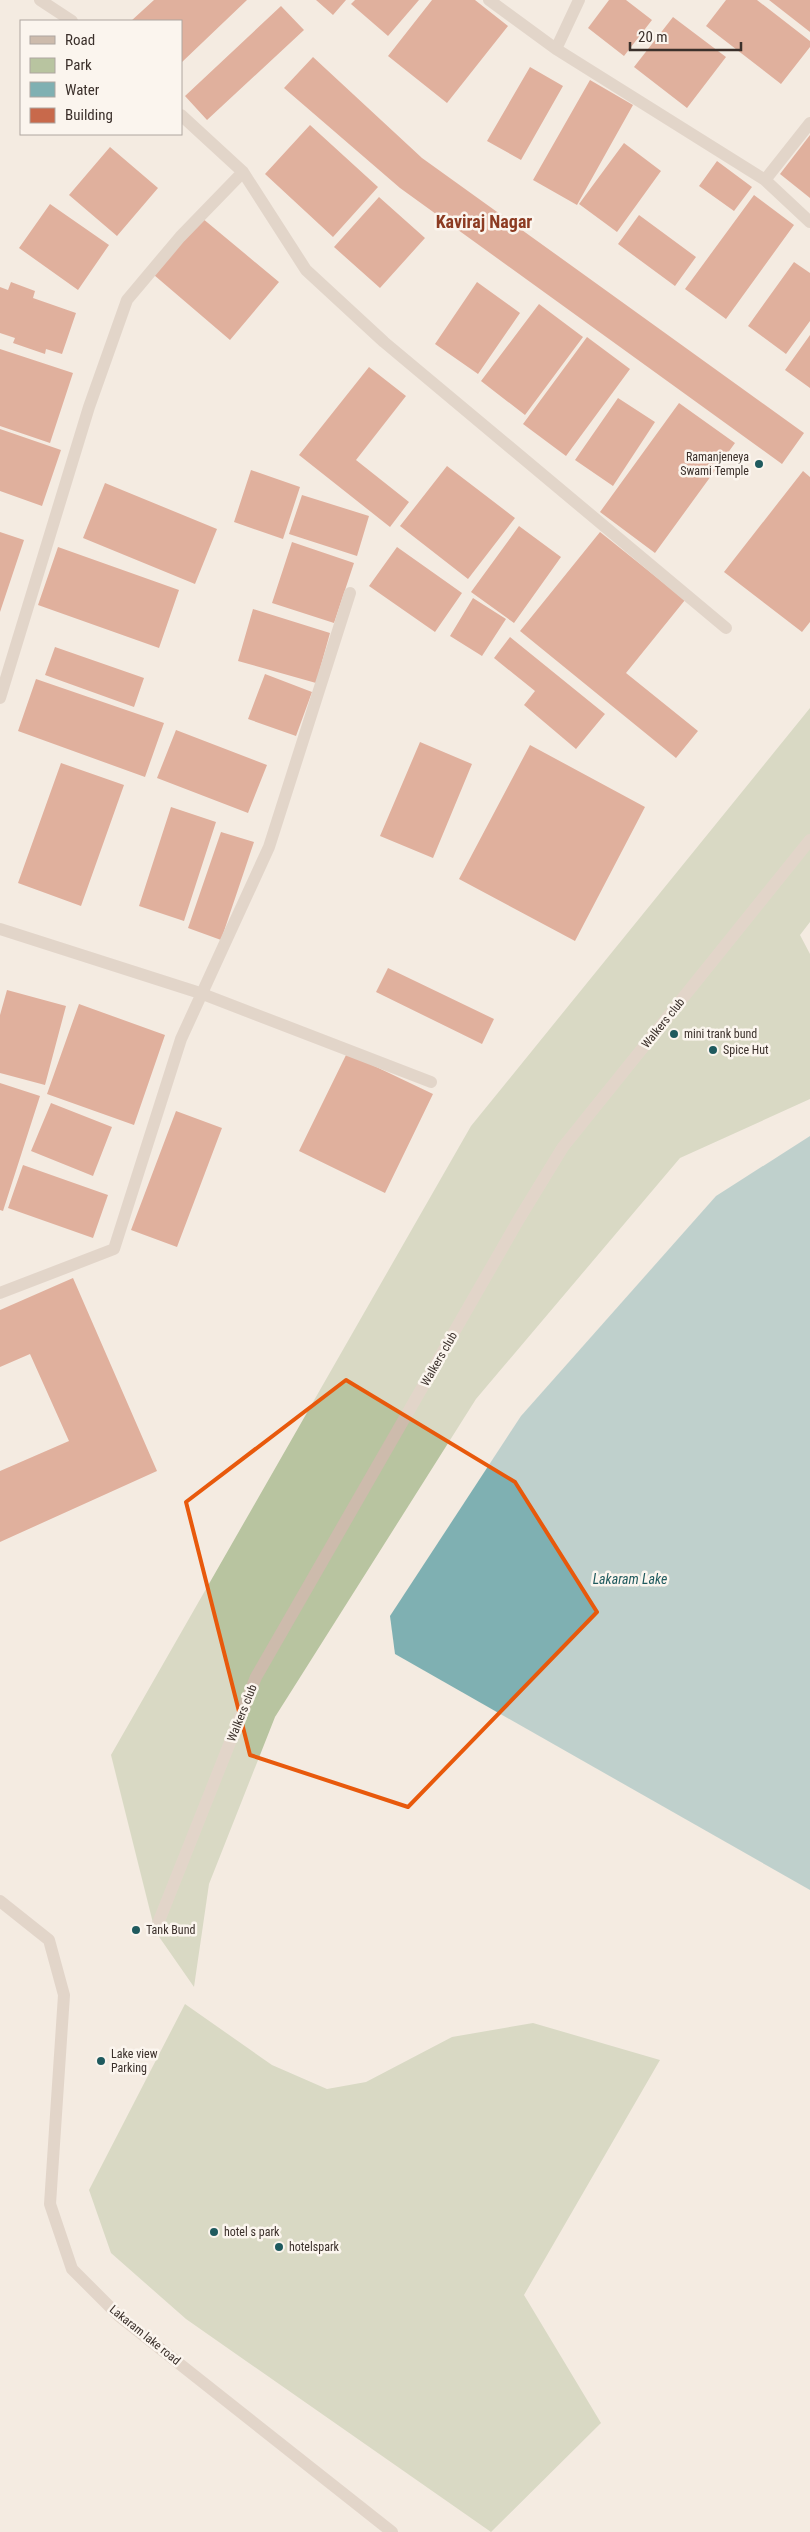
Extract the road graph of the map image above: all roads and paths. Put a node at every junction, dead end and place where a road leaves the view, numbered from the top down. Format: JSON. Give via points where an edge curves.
{"nodes":[{"id":1,"x":40,"y":0,"type":"edge"},
{"id":2,"x":489,"y":0,"type":"edge"},
{"id":3,"x":579,"y":0,"type":"edge"},
{"id":4,"x":70,"y":20,"type":"edge"},
{"id":5,"x":556,"y":49,"type":"junction"},
{"id":6,"x":182,"y":116,"type":"edge"},
{"id":7,"x":810,"y":123,"type":"edge"},
{"id":8,"x":243,"y":172,"type":"junction"},
{"id":9,"x":765,"y":180,"type":"junction"},
{"id":10,"x":810,"y":222,"type":"edge"},
{"id":11,"x":350,"y":593,"type":"dead end"},
{"id":12,"x":726,"y":628,"type":"dead end"},
{"id":13,"x":0,"y":698,"type":"edge"},
{"id":14,"x":810,"y":840,"type":"edge"},
{"id":15,"x":0,"y":929,"type":"edge"},
{"id":16,"x":200,"y":993,"type":"junction"},
{"id":17,"x":431,"y":1082,"type":"dead end"},
{"id":18,"x":0,"y":1293,"type":"edge"},
{"id":19,"x":0,"y":1901,"type":"edge"},
{"id":20,"x":155,"y":1931,"type":"dead end"},
{"id":21,"x":392,"y":2532,"type":"edge"}],
"edges":[{"from":1,"to":4,"type":"street"},
{"from":2,"to":5,"type":"street"},
{"from":3,"to":5,"type":"street"},
{"from":5,"to":9,"type":"street"},
{"from":6,"to":8,"type":"street"},
{"from":7,"to":9,"type":"street"},
{"from":8,"to":12,"type":"street","via":[[306,270],[384,342]]},
{"from":8,"to":13,"type":"street","via":[[180,237],[127,300],[89,407]]},
{"from":9,"to":10,"type":"street"},
{"from":11,"to":16,"type":"street","via":[[269,847]]},
{"from":14,"to":20,"type":"street","name":"Walkers club","via":[[563,1147],[519,1220],[256,1678]]},
{"from":15,"to":16,"type":"street"},
{"from":16,"to":17,"type":"street"},
{"from":16,"to":18,"type":"street","via":[[180,1039],[114,1249]]},
{"from":19,"to":21,"type":"street","name":"Lakaram lake road","via":[[49,1940],[64,1995],[50,2204],[72,2269],[119,2316]]}]}
